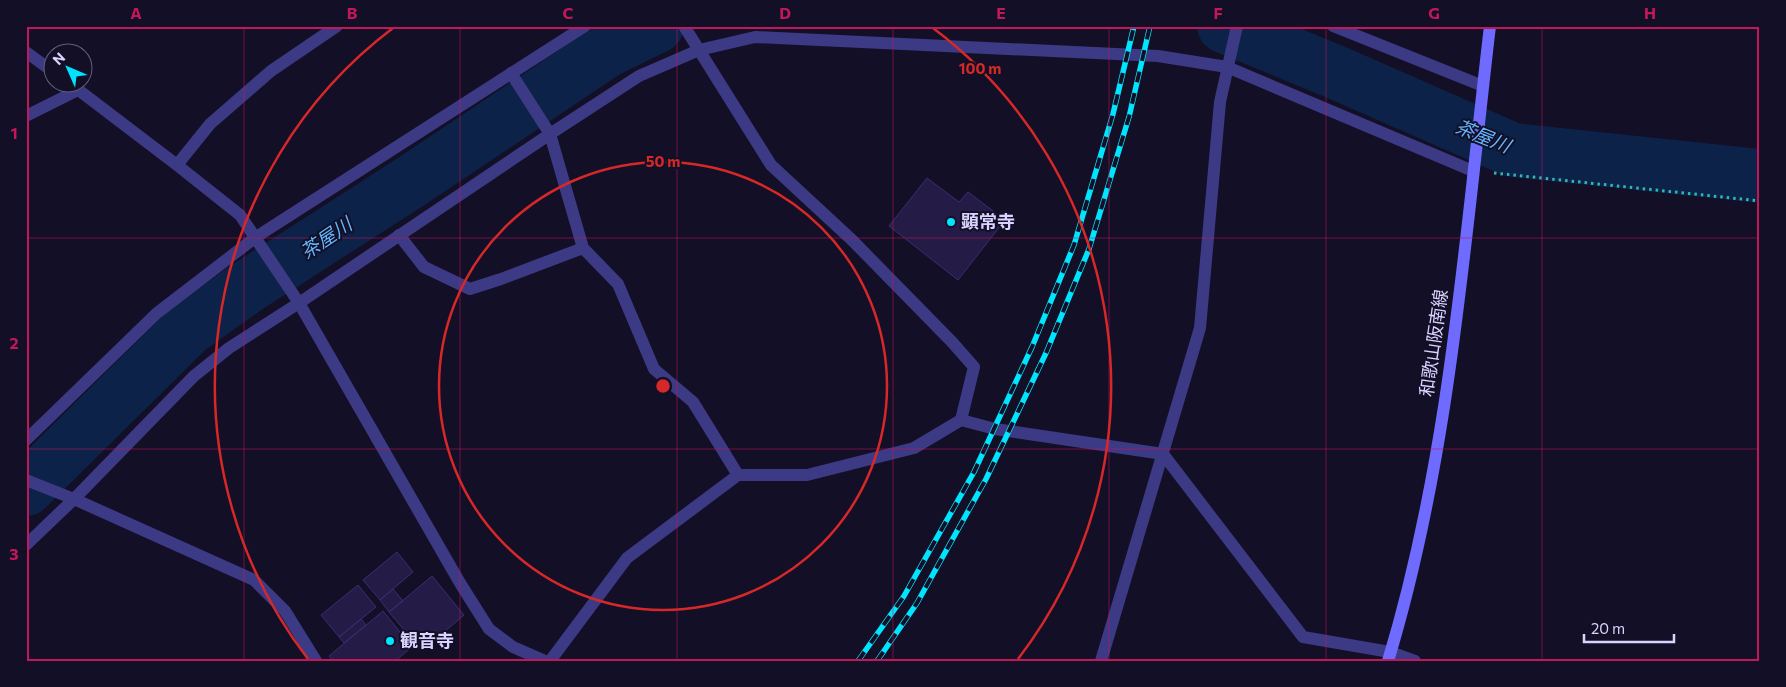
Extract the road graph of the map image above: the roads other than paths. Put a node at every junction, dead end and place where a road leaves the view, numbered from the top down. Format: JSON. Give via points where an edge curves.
{"nodes":[{"id":1,"x":337,"y":26,"type":"edge"},
{"id":2,"x":584,"y":26,"type":"edge"},
{"id":3,"x":684,"y":26,"type":"edge"},
{"id":4,"x":1237,"y":26,"type":"edge"},
{"id":5,"x":1333,"y":26,"type":"edge"},
{"id":6,"x":1490,"y":26,"type":"edge"},
{"id":7,"x":696,"y":45,"type":"junction"},
{"id":8,"x":26,"y":52,"type":"edge"},
{"id":9,"x":42,"y":64,"type":"edge"},
{"id":10,"x":1228,"y":64,"type":"junction"},
{"id":11,"x":514,"y":78,"type":"junction"},
{"id":12,"x":1483,"y":86,"type":"junction"},
{"id":13,"x":74,"y":92,"type":"edge"},
{"id":14,"x":81,"y":92,"type":"edge"},
{"id":15,"x":26,"y":116,"type":"edge"},
{"id":16,"x":546,"y":128,"type":"junction"},
{"id":17,"x":177,"y":165,"type":"junction"},
{"id":18,"x":1473,"y":171,"type":"junction"},
{"id":19,"x":399,"y":235,"type":"junction"},
{"id":20,"x":256,"y":237,"type":"junction"},
{"id":21,"x":583,"y":248,"type":"junction"},
{"id":22,"x":295,"y":298,"type":"junction"},
{"id":23,"x":961,"y":420,"type":"junction"},
{"id":24,"x":26,"y":440,"type":"edge"},
{"id":25,"x":1163,"y":454,"type":"junction"},
{"id":26,"x":738,"y":475,"type":"junction"},
{"id":27,"x":26,"y":480,"type":"edge"},
{"id":28,"x":70,"y":498,"type":"junction"},
{"id":29,"x":26,"y":545,"type":"edge"},
{"id":30,"x":1389,"y":656,"type":"edge"},
{"id":31,"x":316,"y":661,"type":"edge"},
{"id":32,"x":545,"y":661,"type":"edge"},
{"id":33,"x":550,"y":661,"type":"edge"},
{"id":34,"x":1100,"y":661,"type":"edge"},
{"id":35,"x":1415,"y":661,"type":"edge"}],
"edges":[{"from":1,"to":17,"type":"street","via":[[271,71],[210,124]]},
{"from":2,"to":11,"type":"street"},
{"from":3,"to":7,"type":"street"},
{"from":4,"to":10,"type":"street"},
{"from":5,"to":12,"type":"street"},
{"from":6,"to":12,"type":"main road","name":"和歌山阪南線"},
{"from":7,"to":10,"type":"street","via":[[755,37],[1158,56]]},
{"from":7,"to":16,"type":"street"},
{"from":7,"to":23,"type":"street","via":[[772,165],[852,240],[974,367]]},
{"from":8,"to":9,"type":"street"},
{"from":10,"to":18,"type":"street"},
{"from":10,"to":25,"type":"street","via":[[1219,111],[1200,328]]},
{"from":11,"to":16,"type":"street"},
{"from":11,"to":20,"type":"street"},
{"from":12,"to":18,"type":"main road","name":"和歌山阪南線"},
{"from":13,"to":15,"type":"street"},
{"from":14,"to":17,"type":"street"},
{"from":16,"to":19,"type":"street"},
{"from":16,"to":21,"type":"street"},
{"from":17,"to":20,"type":"street","via":[[240,215]]},
{"from":18,"to":30,"type":"main road","name":"和歌山阪南線","via":[[1454,340],[1423,530]]},
{"from":19,"to":21,"type":"street","via":[[424,267],[470,289]]},
{"from":19,"to":22,"type":"street"},
{"from":20,"to":22,"type":"street"},
{"from":20,"to":24,"type":"street","via":[[157,314]]},
{"from":21,"to":26,"type":"street","via":[[618,284],[654,369],[693,402]]},
{"from":22,"to":28,"type":"street","via":[[194,376]]},
{"from":22,"to":32,"type":"street","via":[[489,629],[513,647]]},
{"from":23,"to":25,"type":"street","via":[[1002,430]]},
{"from":23,"to":26,"type":"street","via":[[914,448],[825,471],[807,475]]},
{"from":25,"to":30,"type":"street","via":[[1303,637]]},
{"from":25,"to":34,"type":"street"},
{"from":26,"to":33,"type":"street","via":[[627,558]]},
{"from":27,"to":28,"type":"street"},
{"from":28,"to":29,"type":"street"},
{"from":28,"to":31,"type":"street","via":[[254,580],[285,610]]},
{"from":30,"to":35,"type":"street"}]}
